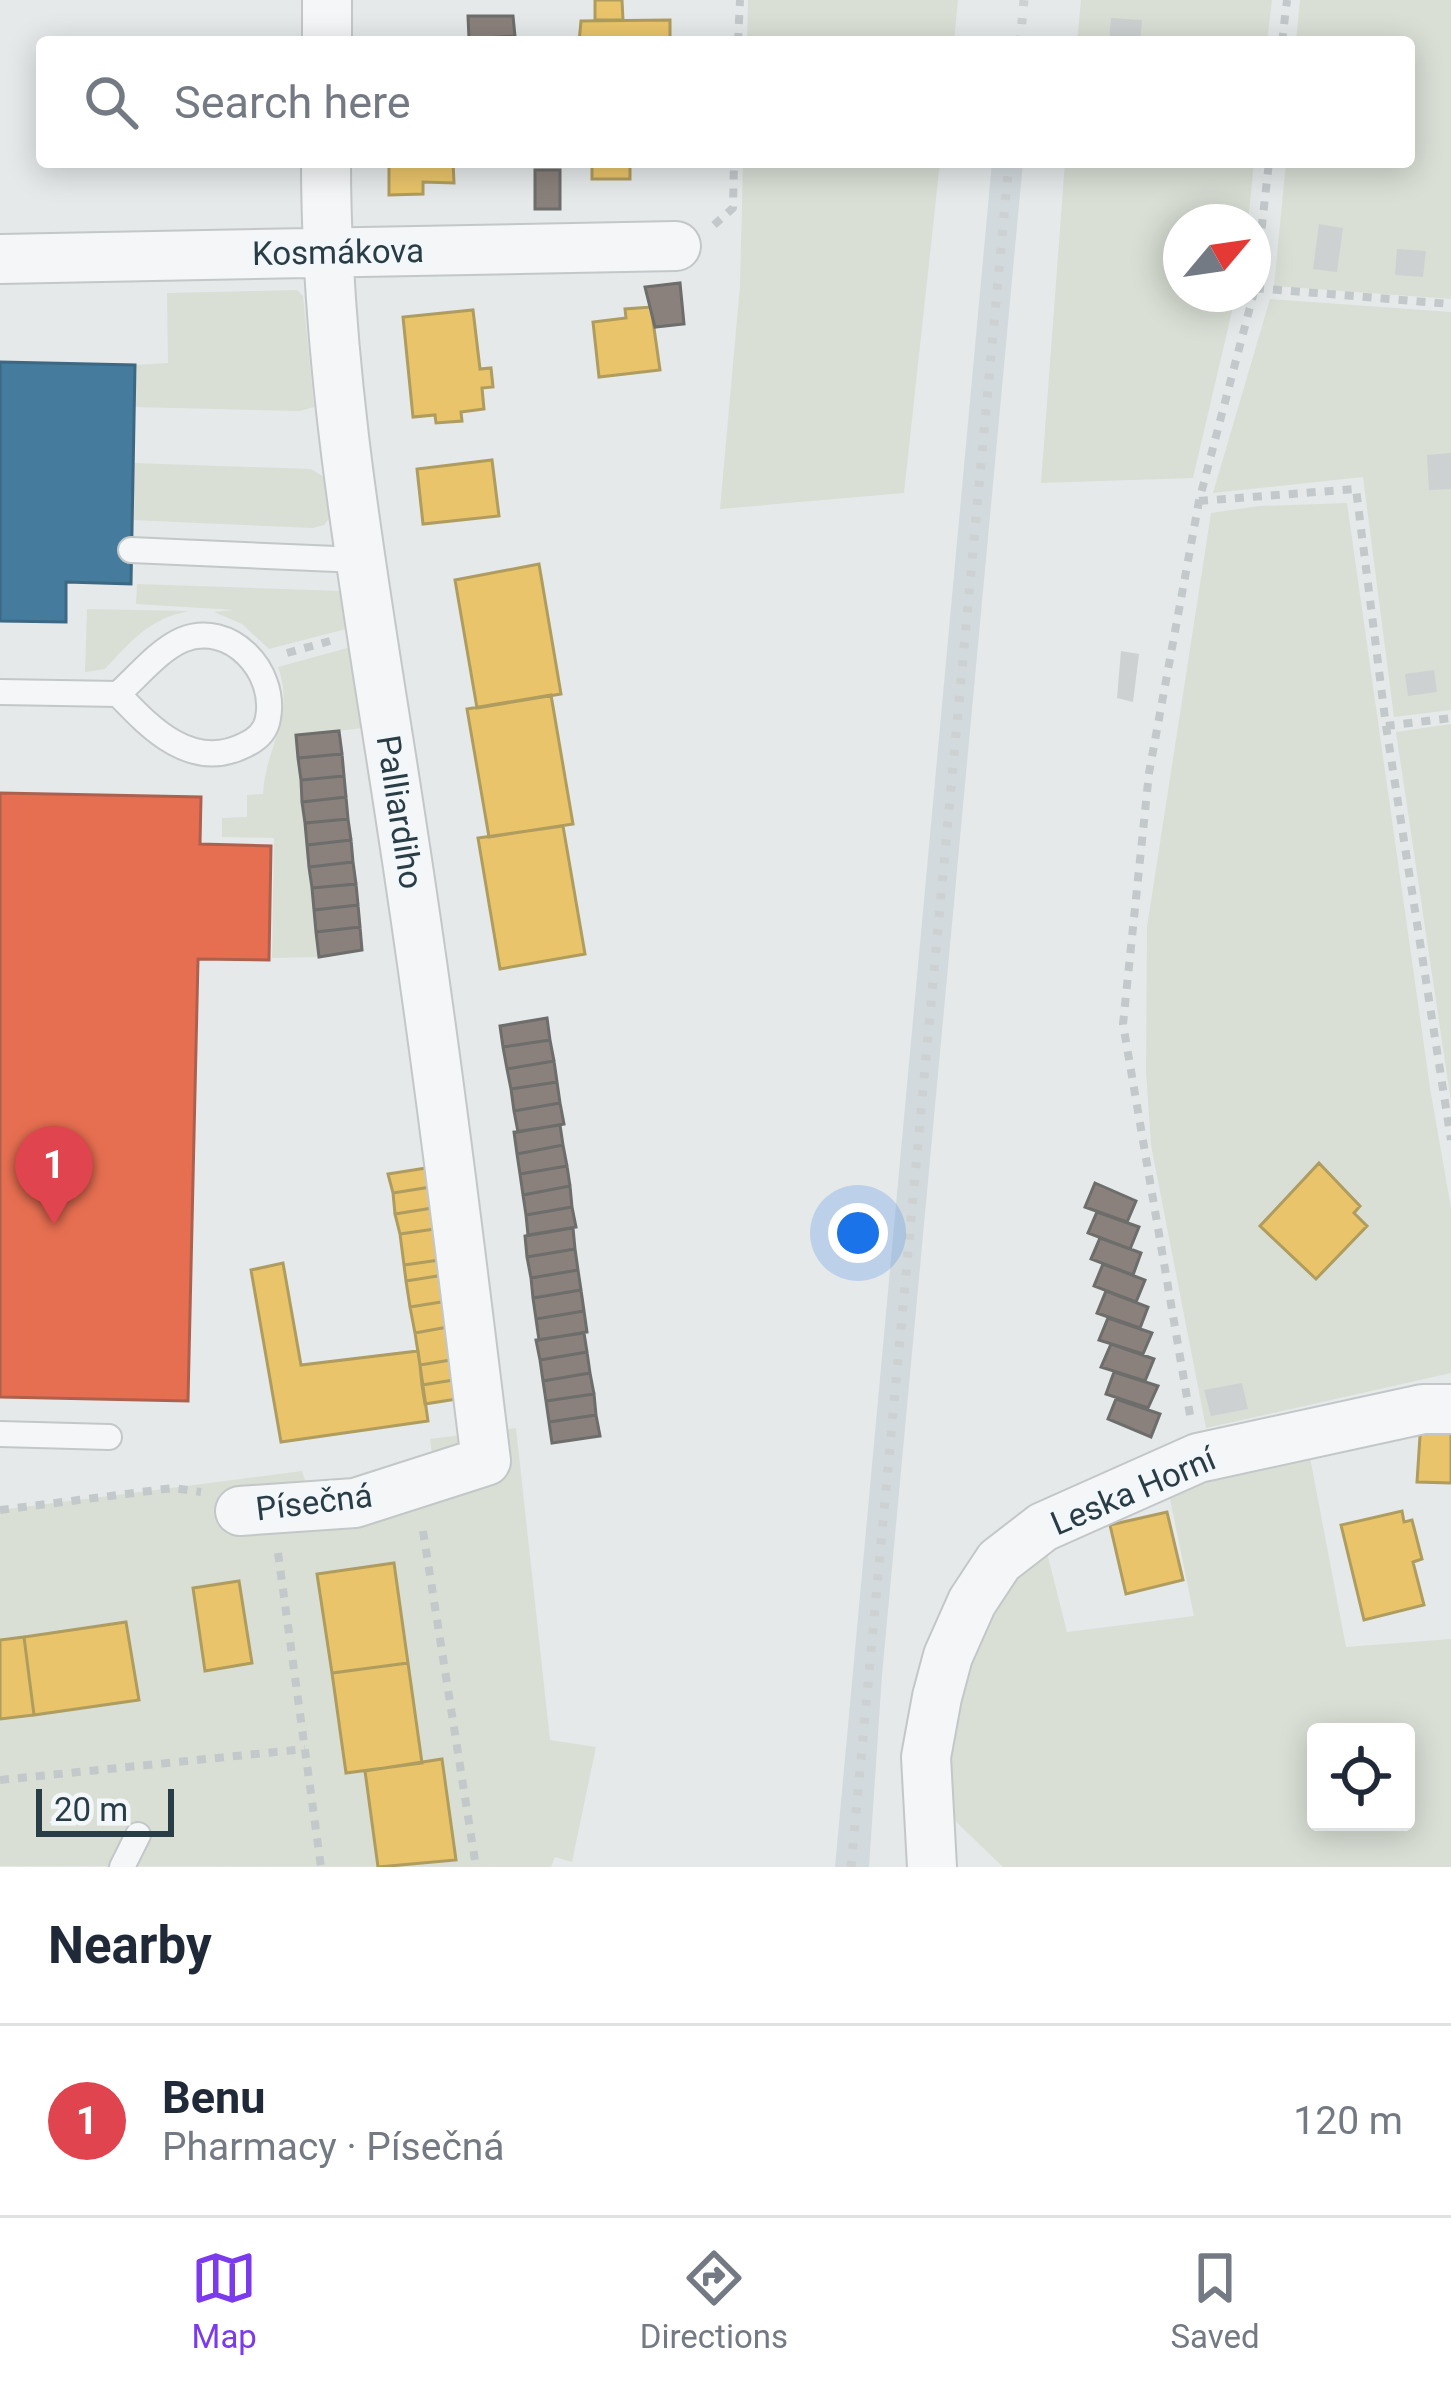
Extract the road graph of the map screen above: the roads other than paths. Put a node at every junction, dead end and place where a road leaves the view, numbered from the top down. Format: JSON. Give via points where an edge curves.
{"nodes":[{"id":1,"x":327,"y":0,"type":"edge"},
{"id":2,"x":327,"y":36,"type":"edge"},
{"id":3,"x":326,"y":168,"type":"edge"},
{"id":4,"x":676,"y":246,"type":"road end"},
{"id":5,"x":326,"y":252,"type":"junction"},
{"id":6,"x":0,"y":259,"type":"edge"},
{"id":7,"x":131,"y":550,"type":"dead end"},
{"id":8,"x":358,"y":560,"type":"junction"},
{"id":9,"x":0,"y":692,"type":"edge"},
{"id":10,"x":118,"y":694,"type":"junction"},
{"id":11,"x":1451,"y":1409,"type":"edge"},
{"id":12,"x":0,"y":1434,"type":"edge"},
{"id":13,"x":110,"y":1437,"type":"dead end"},
{"id":14,"x":486,"y":1461,"type":"joint"},
{"id":15,"x":256,"y":1510,"type":"road end"},
{"id":16,"x":138,"y":1835,"type":"dead end"},
{"id":17,"x":122,"y":1867,"type":"edge"},
{"id":18,"x":932,"y":1867,"type":"edge"}],
"edges":[{"from":1,"to":2,"type":"street"},
{"from":3,"to":5,"type":"street","name":"Palliardiho"},
{"from":4,"to":5,"type":"street","name":"Kosmákova"},
{"from":5,"to":6,"type":"street","name":"Kosmákova"},
{"from":5,"to":8,"type":"street","name":"Palliardiho"},
{"from":7,"to":8,"type":"lane"},
{"from":8,"to":14,"type":"street","name":"Palliardiho","via":[[431,1015]]},
{"from":9,"to":10,"type":"lane"},
{"from":10,"to":10,"type":"lane","via":[[184,639],[214,637],[256,661],[268,718],[258,739],[209,754],[154,732]]},
{"from":11,"to":18,"type":"street","name":"Leska Horní","via":[[1198,1458],[1042,1527],[999,1561],[964,1620],[937,1697],[926,1757]]},
{"from":12,"to":13,"type":"lane"},
{"from":14,"to":15,"type":"street","name":"Písečná","via":[[355,1503]]},
{"from":16,"to":17,"type":"lane"}]}
